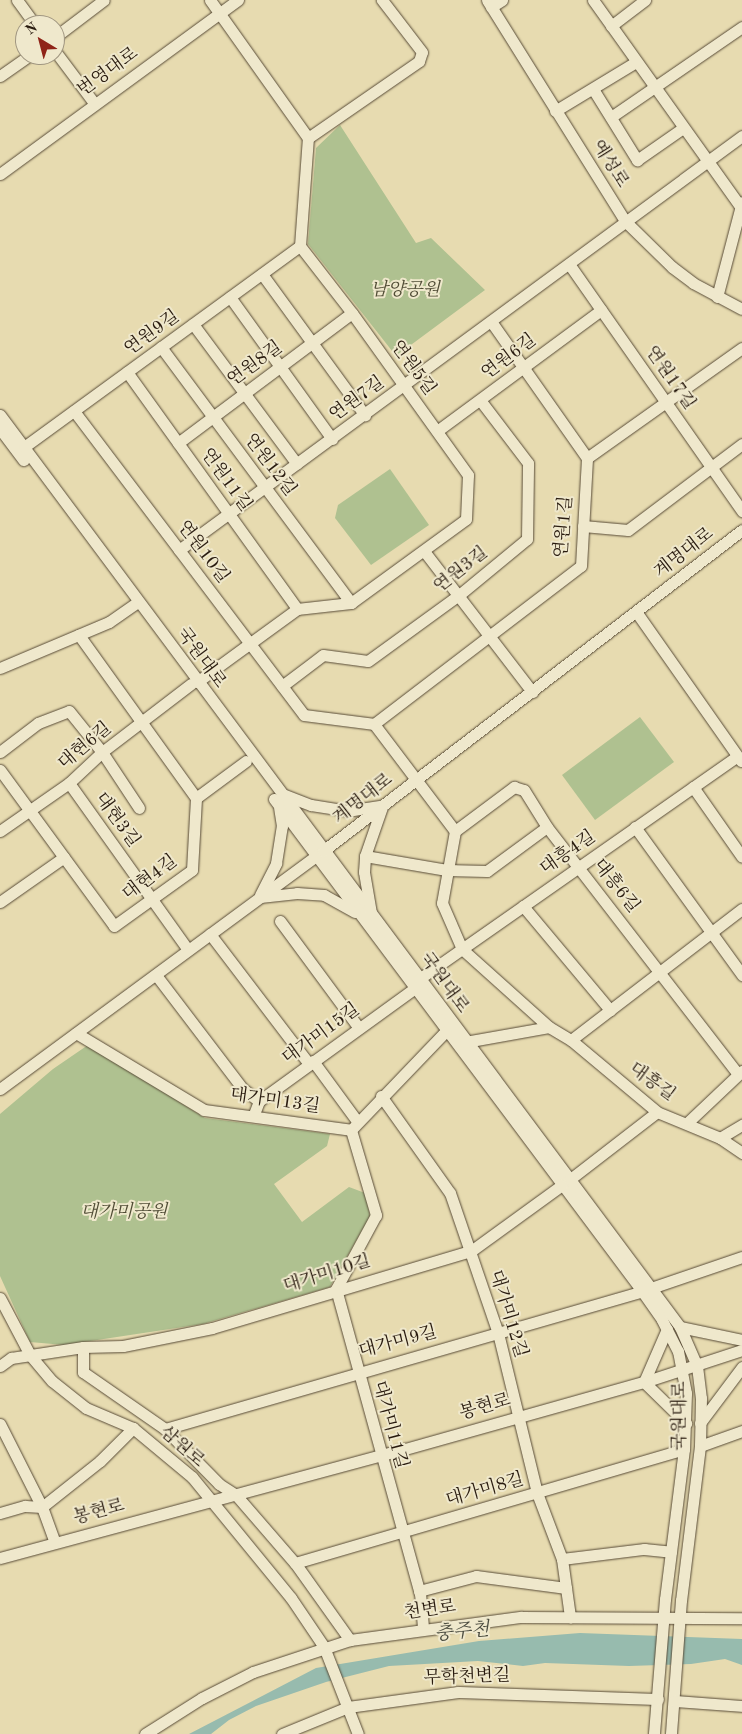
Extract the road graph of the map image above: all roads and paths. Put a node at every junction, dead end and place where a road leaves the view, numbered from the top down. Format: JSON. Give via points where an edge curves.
{"nodes":[{"id":1,"x":17,"y":0,"type":"edge"},
{"id":2,"x":104,"y":0,"type":"edge"},
{"id":3,"x":210,"y":0,"type":"edge"},
{"id":4,"x":238,"y":0,"type":"edge"},
{"id":5,"x":382,"y":0,"type":"edge"},
{"id":6,"x":477,"y":0,"type":"edge"},
{"id":7,"x":502,"y":0,"type":"edge"},
{"id":8,"x":593,"y":0,"type":"edge"},
{"id":9,"x":641,"y":1,"type":"edge"},
{"id":10,"x":489,"y":4,"type":"edge"},
{"id":11,"x":219,"y":14,"type":"junction"},
{"id":12,"x":28,"y":15,"type":"edge"},
{"id":13,"x":610,"y":26,"type":"junction"},
{"id":14,"x":742,"y":27,"type":"edge"},
{"id":15,"x":65,"y":29,"type":"edge"},
{"id":16,"x":636,"y":62,"type":"junction"},
{"id":17,"x":65,"y":64,"type":"edge"},
{"id":18,"x":16,"y":65,"type":"edge"},
{"id":19,"x":0,"y":76,"type":"edge"},
{"id":20,"x":593,"y":89,"type":"junction"},
{"id":21,"x":655,"y":89,"type":"junction"},
{"id":22,"x":94,"y":103,"type":"junction"},
{"id":23,"x":555,"y":111,"type":"junction"},
{"id":24,"x":611,"y":117,"type":"junction"},
{"id":25,"x":683,"y":128,"type":"junction"},
{"id":26,"x":742,"y":136,"type":"edge"},
{"id":27,"x":308,"y":138,"type":"junction"},
{"id":28,"x":708,"y":161,"type":"junction"},
{"id":29,"x":0,"y":174,"type":"edge"},
{"id":30,"x":741,"y":205,"type":"edge"},
{"id":31,"x":625,"y":221,"type":"junction"},
{"id":32,"x":300,"y":246,"type":"junction"},
{"id":33,"x":569,"y":264,"type":"junction"},
{"id":34,"x":262,"y":274,"type":"junction"},
{"id":35,"x":717,"y":297,"type":"junction"},
{"id":36,"x":230,"y":298,"type":"junction"},
{"id":37,"x":742,"y":309,"type":"edge"},
{"id":38,"x":601,"y":310,"type":"junction"},
{"id":39,"x":352,"y":313,"type":"junction"},
{"id":40,"x":492,"y":323,"type":"junction"},
{"id":41,"x":193,"y":324,"type":"junction"},
{"id":42,"x":312,"y":343,"type":"junction"},
{"id":43,"x":161,"y":347,"type":"junction"},
{"id":44,"x":742,"y":348,"type":"edge"},
{"id":45,"x":280,"y":367,"type":"junction"},
{"id":46,"x":523,"y":368,"type":"junction"},
{"id":47,"x":127,"y":372,"type":"junction"},
{"id":48,"x":404,"y":386,"type":"junction"},
{"id":49,"x":245,"y":393,"type":"junction"},
{"id":50,"x":480,"y":400,"type":"junction"},
{"id":51,"x":665,"y":402,"type":"junction"},
{"id":52,"x":74,"y":411,"type":"junction"},
{"id":53,"x":0,"y":415,"type":"edge"},
{"id":54,"x":364,"y":415,"type":"junction"},
{"id":55,"x":212,"y":417,"type":"junction"},
{"id":56,"x":0,"y":429,"type":"edge"},
{"id":57,"x":437,"y":431,"type":"junction"},
{"id":58,"x":332,"y":439,"type":"junction"},
{"id":59,"x":178,"y":443,"type":"junction"},
{"id":60,"x":742,"y":444,"type":"edge"},
{"id":61,"x":24,"y":447,"type":"junction"},
{"id":62,"x":587,"y":458,"type":"junction"},
{"id":63,"x":297,"y":464,"type":"junction"},
{"id":64,"x":712,"y":469,"type":"junction"},
{"id":65,"x":264,"y":487,"type":"junction"},
{"id":66,"x":742,"y":511,"type":"edge"},
{"id":67,"x":229,"y":513,"type":"junction"},
{"id":68,"x":583,"y":526,"type":"junction"},
{"id":69,"x":742,"y":530,"type":"edge"},
{"id":70,"x":179,"y":550,"type":"junction"},
{"id":71,"x":424,"y":551,"type":"junction"},
{"id":72,"x":459,"y":595,"type":"junction"},
{"id":73,"x":350,"y":603,"type":"junction"},
{"id":74,"x":135,"y":604,"type":"junction"},
{"id":75,"x":297,"y":608,"type":"junction"},
{"id":76,"x":637,"y":613,"type":"junction"},
{"id":77,"x":79,"y":635,"type":"junction"},
{"id":78,"x":490,"y":636,"type":"junction"},
{"id":79,"x":250,"y":644,"type":"junction"},
{"id":80,"x":0,"y":668,"type":"edge"},
{"id":81,"x":194,"y":683,"type":"junction"},
{"id":82,"x":282,"y":686,"type":"junction"},
{"id":83,"x":532,"y":692,"type":"junction"},
{"id":84,"x":143,"y":722,"type":"junction"},
{"id":85,"x":374,"y":724,"type":"junction"},
{"id":86,"x":0,"y":752,"type":"edge"},
{"id":87,"x":102,"y":752,"type":"junction"},
{"id":88,"x":740,"y":759,"type":"edge"},
{"id":89,"x":246,"y":762,"type":"junction"},
{"id":90,"x":0,"y":770,"type":"edge"},
{"id":91,"x":416,"y":780,"type":"junction"},
{"id":92,"x":69,"y":783,"type":"junction"},
{"id":93,"x":693,"y":787,"type":"junction"},
{"id":94,"x":278,"y":791,"type":"junction"},
{"id":95,"x":196,"y":798,"type":"junction"},
{"id":96,"x":278,"y":804,"type":"junction"},
{"id":97,"x":382,"y":806,"type":"junction"},
{"id":98,"x":139,"y":808,"type":"dead end"},
{"id":99,"x":29,"y":810,"type":"junction"},
{"id":100,"x":548,"y":827,"type":"junction"},
{"id":101,"x":635,"y":828,"type":"junction"},
{"id":102,"x":0,"y":831,"type":"edge"},
{"id":103,"x":455,"y":831,"type":"junction"},
{"id":104,"x":320,"y":854,"type":"junction"},
{"id":105,"x":365,"y":856,"type":"junction"},
{"id":106,"x":64,"y":857,"type":"junction"},
{"id":107,"x":742,"y":857,"type":"edge"},
{"id":108,"x":578,"y":867,"type":"junction"},
{"id":109,"x":447,"y":870,"type":"junction"},
{"id":110,"x":258,"y":897,"type":"junction"},
{"id":111,"x":152,"y":900,"type":"junction"},
{"id":112,"x":0,"y":902,"type":"edge"},
{"id":113,"x":523,"y":906,"type":"junction"},
{"id":114,"x":742,"y":909,"type":"edge"},
{"id":115,"x":365,"y":914,"type":"junction"},
{"id":116,"x":280,"y":921,"type":"dead end"},
{"id":117,"x":712,"y":933,"type":"junction"},
{"id":118,"x":210,"y":934,"type":"junction"},
{"id":119,"x":462,"y":949,"type":"junction"},
{"id":120,"x":188,"y":950,"type":"junction"},
{"id":121,"x":660,"y":972,"type":"junction"},
{"id":122,"x":156,"y":975,"type":"junction"},
{"id":123,"x":742,"y":975,"type":"edge"},
{"id":124,"x":417,"y":984,"type":"junction"},
{"id":125,"x":610,"y":1010,"type":"junction"},
{"id":126,"x":549,"y":1027,"type":"junction"},
{"id":127,"x":359,"y":1028,"type":"junction"},
{"id":128,"x":446,"y":1031,"type":"junction"},
{"id":129,"x":76,"y":1033,"type":"junction"},
{"id":130,"x":571,"y":1040,"type":"junction"},
{"id":131,"x":465,"y":1042,"type":"junction"},
{"id":132,"x":311,"y":1062,"type":"junction"},
{"id":133,"x":740,"y":1073,"type":"edge"},
{"id":134,"x":0,"y":1089,"type":"edge"},
{"id":135,"x":381,"y":1096,"type":"junction"},
{"id":136,"x":259,"y":1101,"type":"junction"},
{"id":137,"x":658,"y":1112,"type":"junction"},
{"id":138,"x":254,"y":1114,"type":"junction"},
{"id":139,"x":687,"y":1123,"type":"junction"},
{"id":140,"x":354,"y":1125,"type":"junction"},
{"id":141,"x":742,"y":1125,"type":"edge"},
{"id":142,"x":720,"y":1138,"type":"junction"},
{"id":143,"x":742,"y":1154,"type":"edge"},
{"id":144,"x":566,"y":1183,"type":"junction"},
{"id":145,"x":471,"y":1251,"type":"junction"},
{"id":146,"x":742,"y":1257,"type":"edge"},
{"id":147,"x":336,"y":1289,"type":"junction"},
{"id":148,"x":646,"y":1290,"type":"junction"},
{"id":149,"x":0,"y":1298,"type":"edge"},
{"id":150,"x":680,"y":1328,"type":"junction"},
{"id":151,"x":667,"y":1329,"type":"junction"},
{"id":152,"x":498,"y":1333,"type":"junction"},
{"id":153,"x":742,"y":1340,"type":"edge"},
{"id":154,"x":82,"y":1347,"type":"junction"},
{"id":155,"x":742,"y":1350,"type":"edge"},
{"id":156,"x":30,"y":1355,"type":"junction"},
{"id":157,"x":0,"y":1366,"type":"edge"},
{"id":158,"x":697,"y":1366,"type":"junction"},
{"id":159,"x":742,"y":1367,"type":"edge"},
{"id":160,"x":684,"y":1368,"type":"junction"},
{"id":161,"x":357,"y":1371,"type":"junction"},
{"id":162,"x":644,"y":1382,"type":"junction"},
{"id":163,"x":519,"y":1415,"type":"junction"},
{"id":164,"x":686,"y":1423,"type":"junction"},
{"id":165,"x":700,"y":1423,"type":"junction"},
{"id":166,"x":0,"y":1424,"type":"edge"},
{"id":167,"x":133,"y":1428,"type":"junction"},
{"id":168,"x":165,"y":1428,"type":"junction"},
{"id":169,"x":742,"y":1431,"type":"edge"},
{"id":170,"x":700,"y":1446,"type":"junction"},
{"id":171,"x":684,"y":1449,"type":"junction"},
{"id":172,"x":380,"y":1455,"type":"junction"},
{"id":173,"x":537,"y":1493,"type":"junction"},
{"id":174,"x":236,"y":1494,"type":"junction"},
{"id":175,"x":210,"y":1501,"type":"junction"},
{"id":176,"x":42,"y":1507,"type":"junction"},
{"id":177,"x":0,"y":1513,"type":"edge"},
{"id":178,"x":401,"y":1532,"type":"junction"},
{"id":179,"x":55,"y":1542,"type":"junction"},
{"id":180,"x":671,"y":1552,"type":"junction"},
{"id":181,"x":0,"y":1558,"type":"edge"},
{"id":182,"x":562,"y":1559,"type":"junction"},
{"id":183,"x":295,"y":1563,"type":"junction"},
{"id":184,"x":566,"y":1588,"type":"junction"},
{"id":185,"x":419,"y":1591,"type":"junction"},
{"id":186,"x":570,"y":1617,"type":"junction"},
{"id":187,"x":742,"y":1618,"type":"edge"},
{"id":188,"x":664,"y":1622,"type":"junction"},
{"id":189,"x":681,"y":1623,"type":"junction"},
{"id":190,"x":423,"y":1628,"type":"junction"},
{"id":191,"x":350,"y":1640,"type":"junction"},
{"id":192,"x":324,"y":1647,"type":"junction"},
{"id":193,"x":658,"y":1700,"type":"junction"},
{"id":194,"x":674,"y":1701,"type":"junction"},
{"id":195,"x":742,"y":1706,"type":"edge"},
{"id":196,"x":348,"y":1707,"type":"junction"},
{"id":197,"x":144,"y":1734,"type":"edge"},
{"id":198,"x":282,"y":1734,"type":"edge"},
{"id":199,"x":358,"y":1734,"type":"edge"},
{"id":200,"x":654,"y":1734,"type":"edge"},
{"id":201,"x":671,"y":1734,"type":"edge"}],
"edges":[{"from":1,"to":12,"type":"street"},
{"from":2,"to":15,"type":"street"},
{"from":3,"to":11,"type":"street"},
{"from":4,"to":11,"type":"street","name":"번영대로"},
{"from":5,"to":27,"type":"street","via":[[422,52],[420,61]]},
{"from":6,"to":10,"type":"street"},
{"from":7,"to":10,"type":"street"},
{"from":8,"to":13,"type":"street"},
{"from":9,"to":13,"type":"street"},
{"from":10,"to":23,"type":"street","name":"예성로"},
{"from":11,"to":22,"type":"street","name":"번영대로"},
{"from":11,"to":27,"type":"street"},
{"from":13,"to":16,"type":"street"},
{"from":14,"to":21,"type":"street"},
{"from":16,"to":20,"type":"street"},
{"from":16,"to":21,"type":"street"},
{"from":17,"to":22,"type":"street"},
{"from":18,"to":19,"type":"street"},
{"from":20,"to":23,"type":"street"},
{"from":20,"to":24,"type":"street"},
{"from":21,"to":24,"type":"street"},
{"from":21,"to":25,"type":"street"},
{"from":22,"to":29,"type":"street","name":"번영대로"},
{"from":23,"to":31,"type":"street","name":"예성로"},
{"from":24,"to":25,"type":"street","via":[[637,160]]},
{"from":25,"to":28,"type":"street"},
{"from":26,"to":28,"type":"street","name":"연원7길"},
{"from":27,"to":32,"type":"street"},
{"from":28,"to":30,"type":"street"},
{"from":28,"to":31,"type":"street","name":"연원7길"},
{"from":30,"to":35,"type":"street"},
{"from":31,"to":33,"type":"street","name":"연원7길"},
{"from":31,"to":35,"type":"street","name":"예성로","via":[[672,267]]},
{"from":32,"to":34,"type":"street","name":"연원9길"},
{"from":32,"to":39,"type":"street","name":"연원5길"},
{"from":33,"to":38,"type":"street","name":"연원17길"},
{"from":33,"to":40,"type":"street","name":"연원7길"},
{"from":34,"to":36,"type":"street","name":"연원9길"},
{"from":34,"to":42,"type":"street"},
{"from":35,"to":37,"type":"street","name":"예성로"},
{"from":36,"to":41,"type":"street","name":"연원9길"},
{"from":36,"to":45,"type":"street"},
{"from":38,"to":46,"type":"street","name":"연원6길"},
{"from":38,"to":51,"type":"street","name":"연원17길"},
{"from":39,"to":42,"type":"street","name":"연원8길"},
{"from":39,"to":48,"type":"street","name":"연원5길"},
{"from":40,"to":46,"type":"street"},
{"from":40,"to":48,"type":"street","name":"연원7길"},
{"from":41,"to":43,"type":"street","name":"연원9길"},
{"from":41,"to":49,"type":"street"},
{"from":42,"to":45,"type":"street","name":"연원8길"},
{"from":42,"to":54,"type":"street"},
{"from":43,"to":47,"type":"street","name":"연원9길"},
{"from":43,"to":55,"type":"street","name":"연원12길"},
{"from":44,"to":51,"type":"street"},
{"from":45,"to":49,"type":"street","name":"연원8길"},
{"from":45,"to":58,"type":"street"},
{"from":46,"to":50,"type":"street","name":"연원6길"},
{"from":46,"to":62,"type":"street"},
{"from":47,"to":52,"type":"street","name":"연원9길"},
{"from":47,"to":59,"type":"street","name":"연원11길"},
{"from":48,"to":54,"type":"street","name":"연원7길"},
{"from":48,"to":57,"type":"street","name":"연원5길"},
{"from":49,"to":55,"type":"street","name":"연원8길"},
{"from":49,"to":63,"type":"street"},
{"from":50,"to":57,"type":"street","name":"연원6길"},
{"from":50,"to":72,"type":"street","name":"연원3길","via":[[528,463],[527,539]]},
{"from":51,"to":62,"type":"street"},
{"from":51,"to":64,"type":"street","name":"연원17길"},
{"from":52,"to":61,"type":"street","name":"연원9길"},
{"from":52,"to":70,"type":"street","name":"연원10길"},
{"from":53,"to":61,"type":"street","name":"국원대로"},
{"from":54,"to":58,"type":"street","name":"연원7길"},
{"from":55,"to":59,"type":"street","name":"연원8길"},
{"from":55,"to":65,"type":"street","name":"연원12길"},
{"from":56,"to":74,"type":"street","name":"국원대로"},
{"from":57,"to":71,"type":"street","name":"연원5길","via":[[468,475],[466,519]]},
{"from":58,"to":63,"type":"street","name":"연원7길"},
{"from":59,"to":67,"type":"street","name":"연원11길"},
{"from":60,"to":64,"type":"street"},
{"from":61,"to":74,"type":"street","name":"국원대로"},
{"from":62,"to":68,"type":"street","name":"연원1길"},
{"from":63,"to":65,"type":"street","name":"연원7길"},
{"from":64,"to":66,"type":"street","name":"연원17길"},
{"from":64,"to":68,"type":"street","via":[[628,530]]},
{"from":65,"to":67,"type":"street","name":"연원7길"},
{"from":65,"to":73,"type":"street","name":"연원12길"},
{"from":67,"to":70,"type":"street","name":"연원7길"},
{"from":67,"to":75,"type":"street","name":"연원11길"},
{"from":68,"to":78,"type":"street","name":"연원1길","via":[[580,566]]},
{"from":69,"to":76,"type":"street","name":"계명대로"},
{"from":70,"to":79,"type":"street","name":"연원10길"},
{"from":71,"to":72,"type":"street"},
{"from":71,"to":73,"type":"street","name":"연원5길"},
{"from":72,"to":78,"type":"street"},
{"from":72,"to":82,"type":"street","name":"연원3길","via":[[368,661],[323,655]]},
{"from":73,"to":75,"type":"street","name":"연원5길"},
{"from":74,"to":77,"type":"street","via":[[109,622]]},
{"from":74,"to":81,"type":"street","name":"국원대로"},
{"from":75,"to":79,"type":"street"},
{"from":76,"to":83,"type":"street","name":"계명대로"},
{"from":76,"to":88,"type":"street"},
{"from":77,"to":80,"type":"street"},
{"from":77,"to":84,"type":"street"},
{"from":78,"to":83,"type":"street"},
{"from":78,"to":85,"type":"street","name":"연원1길"},
{"from":79,"to":81,"type":"street"},
{"from":79,"to":82,"type":"street","name":"연원10길"},
{"from":81,"to":84,"type":"street","name":"대현6길"},
{"from":81,"to":89,"type":"street","name":"국원대로"},
{"from":81,"to":94,"type":"street","name":"국원대로"},
{"from":82,"to":85,"type":"street","name":"연원10길","via":[[304,715]]},
{"from":83,"to":91,"type":"street","name":"계명대로"},
{"from":84,"to":87,"type":"street","name":"대현6길"},
{"from":84,"to":95,"type":"street"},
{"from":85,"to":91,"type":"street"},
{"from":86,"to":87,"type":"street","via":[[38,723],[69,711]]},
{"from":87,"to":92,"type":"street","name":"대현6길"},
{"from":87,"to":98,"type":"street"},
{"from":88,"to":93,"type":"street","name":"대흥4길"},
{"from":89,"to":95,"type":"street"},
{"from":89,"to":96,"type":"street","name":"국원대로"},
{"from":90,"to":99,"type":"street","name":"대현4길"},
{"from":91,"to":97,"type":"street","name":"계명대로"},
{"from":91,"to":103,"type":"street"},
{"from":92,"to":99,"type":"street","name":"대현6길"},
{"from":92,"to":111,"type":"street","name":"대현3길"},
{"from":93,"to":101,"type":"street","name":"대흥4길"},
{"from":93,"to":107,"type":"street"},
{"from":94,"to":97,"type":"street","via":[[311,805],[347,811]]},
{"from":94,"to":104,"type":"street","name":"국원대로"},
{"from":95,"to":111,"type":"street","name":"대현4길","via":[[192,870]]},
{"from":96,"to":104,"type":"street","name":"국원대로"},
{"from":96,"to":110,"type":"street","via":[[282,826],[276,863]]},
{"from":97,"to":104,"type":"street","name":"계명대로"},
{"from":97,"to":105,"type":"street"},
{"from":99,"to":102,"type":"street","name":"대현6길"},
{"from":99,"to":106,"type":"street","name":"대현4길"},
{"from":100,"to":103,"type":"street","name":"대흥6길","via":[[524,790],[514,787]]},
{"from":100,"to":108,"type":"street","name":"대흥6길"},
{"from":100,"to":109,"type":"street","via":[[487,871]]},
{"from":101,"to":108,"type":"street","name":"대흥4길"},
{"from":101,"to":117,"type":"street"},
{"from":103,"to":109,"type":"street","name":"대흥길"},
{"from":104,"to":110,"type":"street","name":"계명대로"},
{"from":104,"to":115,"type":"street","name":"국원대로"},
{"from":105,"to":109,"type":"street"},
{"from":105,"to":115,"type":"street"},
{"from":106,"to":111,"type":"street","name":"대현4길","via":[[114,926]]},
{"from":106,"to":112,"type":"street"},
{"from":108,"to":113,"type":"street","name":"대흥4길"},
{"from":108,"to":121,"type":"street","name":"대흥6길"},
{"from":109,"to":119,"type":"street","name":"대흥길","via":[[442,902]]},
{"from":110,"to":115,"type":"street","via":[[297,893],[324,895]]},
{"from":110,"to":118,"type":"street","name":"계명대로"},
{"from":111,"to":120,"type":"street","name":"대현3길"},
{"from":113,"to":119,"type":"street","name":"대흥4길"},
{"from":113,"to":125,"type":"street"},
{"from":114,"to":117,"type":"street"},
{"from":115,"to":124,"type":"street","name":"국원대로"},
{"from":116,"to":127,"type":"street"},
{"from":117,"to":121,"type":"street"},
{"from":117,"to":123,"type":"street"},
{"from":118,"to":120,"type":"street","name":"계명대로"},
{"from":118,"to":132,"type":"street"},
{"from":119,"to":124,"type":"street","name":"대흥4길"},
{"from":119,"to":126,"type":"street","name":"대흥길"},
{"from":120,"to":122,"type":"street","name":"계명대로"},
{"from":121,"to":125,"type":"street"},
{"from":121,"to":133,"type":"street","name":"대흥6길"},
{"from":122,"to":129,"type":"street","name":"계명대로"},
{"from":122,"to":136,"type":"street","via":[[243,1089]]},
{"from":124,"to":127,"type":"street","name":"대가미15길"},
{"from":124,"to":128,"type":"street","name":"국원대로"},
{"from":124,"to":131,"type":"street","name":"국원대로"},
{"from":125,"to":130,"type":"street"},
{"from":126,"to":130,"type":"street","name":"대흥길"},
{"from":126,"to":131,"type":"street"},
{"from":127,"to":132,"type":"street","name":"대가미15길"},
{"from":128,"to":135,"type":"street"},
{"from":128,"to":144,"type":"street","name":"국원대로"},
{"from":129,"to":134,"type":"street","name":"계명대로"},
{"from":129,"to":138,"type":"street","name":"대가미13길","via":[[204,1110]]},
{"from":130,"to":137,"type":"street","name":"대흥길"},
{"from":131,"to":144,"type":"street","name":"국원대로"},
{"from":132,"to":136,"type":"street","name":"대가미15길"},
{"from":132,"to":140,"type":"street"},
{"from":133,"to":139,"type":"street"},
{"from":135,"to":140,"type":"street"},
{"from":135,"to":145,"type":"street","name":"대가미12길","via":[[450,1193]]},
{"from":136,"to":138,"type":"street"},
{"from":137,"to":139,"type":"street","name":"대흥길"},
{"from":137,"to":144,"type":"street","name":"대가미10길"},
{"from":138,"to":140,"type":"street","name":"대가미13길"},
{"from":139,"to":142,"type":"street","name":"대흥길"},
{"from":140,"to":147,"type":"street","via":[[376,1216]]},
{"from":141,"to":142,"type":"street"},
{"from":142,"to":143,"type":"street","name":"대흥길"},
{"from":144,"to":145,"type":"street","name":"대가미10길"},
{"from":144,"to":148,"type":"street","name":"국원대로"},
{"from":145,"to":147,"type":"street","name":"대가미10길"},
{"from":145,"to":152,"type":"street","name":"대가미12길"},
{"from":146,"to":148,"type":"street","name":"대가미9길"},
{"from":147,"to":154,"type":"street","name":"대가미10길","via":[[212,1328],[124,1346]]},
{"from":147,"to":161,"type":"street","name":"대가미11길"},
{"from":148,"to":150,"type":"street","name":"국원대로"},
{"from":148,"to":151,"type":"street","name":"국원대로"},
{"from":148,"to":152,"type":"street","name":"대가미9길"},
{"from":149,"to":156,"type":"street","name":"삼원로"},
{"from":150,"to":153,"type":"street"},
{"from":150,"to":158,"type":"street","name":"국원대로"},
{"from":151,"to":160,"type":"street","name":"국원대로"},
{"from":151,"to":162,"type":"street"},
{"from":152,"to":161,"type":"street","name":"대가미9길"},
{"from":152,"to":163,"type":"street","name":"대가미12길"},
{"from":154,"to":156,"type":"street","name":"대가미10길"},
{"from":154,"to":168,"type":"street","via":[[83,1372]]},
{"from":155,"to":158,"type":"street","name":"봉현로"},
{"from":156,"to":157,"type":"street","name":"대가미10길","via":[[11,1358]]},
{"from":156,"to":167,"type":"street","name":"삼원로","via":[[52,1381],[86,1408]]},
{"from":158,"to":160,"type":"street","name":"봉현로"},
{"from":158,"to":165,"type":"street","name":"국원대로"},
{"from":159,"to":165,"type":"street"},
{"from":160,"to":162,"type":"street","name":"봉현로"},
{"from":160,"to":164,"type":"street","name":"국원대로"},
{"from":161,"to":168,"type":"street","name":"대가미9길"},
{"from":161,"to":172,"type":"street","name":"대가미11길"},
{"from":162,"to":163,"type":"street","name":"봉현로"},
{"from":162,"to":164,"type":"street"},
{"from":163,"to":172,"type":"street","name":"봉현로"},
{"from":163,"to":173,"type":"street","name":"대가미12길"},
{"from":164,"to":171,"type":"street","name":"국원대로"},
{"from":165,"to":170,"type":"street","name":"국원대로"},
{"from":166,"to":176,"type":"street"},
{"from":167,"to":175,"type":"street","name":"삼원로","via":[[192,1477]]},
{"from":167,"to":176,"type":"street","via":[[100,1461]]},
{"from":168,"to":174,"type":"street","via":[[219,1484]]},
{"from":169,"to":170,"type":"street"},
{"from":170,"to":189,"type":"street","name":"국원대로"},
{"from":171,"to":173,"type":"street","name":"대가미8길"},
{"from":171,"to":180,"type":"street","name":"국원대로"},
{"from":172,"to":174,"type":"street","name":"봉현로"},
{"from":172,"to":178,"type":"street","name":"대가미11길"},
{"from":173,"to":178,"type":"street","name":"대가미8길"},
{"from":173,"to":182,"type":"street","name":"대가미12길"},
{"from":174,"to":175,"type":"street","name":"봉현로"},
{"from":174,"to":183,"type":"street"},
{"from":175,"to":179,"type":"street","name":"봉현로"},
{"from":175,"to":192,"type":"street","name":"삼원로","via":[[291,1598]]},
{"from":176,"to":177,"type":"street","via":[[25,1506]]},
{"from":176,"to":179,"type":"street"},
{"from":178,"to":183,"type":"street","name":"대가미8길"},
{"from":178,"to":185,"type":"street","name":"대가미11길"},
{"from":179,"to":181,"type":"street","name":"봉현로"},
{"from":180,"to":182,"type":"street","via":[[644,1549]]},
{"from":180,"to":188,"type":"street","name":"국원대로"},
{"from":182,"to":184,"type":"street","name":"대가미12길"},
{"from":183,"to":191,"type":"street"},
{"from":184,"to":185,"type":"street","via":[[476,1576]]},
{"from":184,"to":186,"type":"street","name":"대가미12길"},
{"from":185,"to":190,"type":"street","name":"대가미11길"},
{"from":186,"to":188,"type":"street","name":"천변로"},
{"from":186,"to":190,"type":"street","name":"천변로","via":[[521,1617]]},
{"from":187,"to":189,"type":"street","name":"천변로"},
{"from":188,"to":189,"type":"street","name":"천변로"},
{"from":188,"to":193,"type":"street","name":"국원대로"},
{"from":189,"to":194,"type":"street","name":"국원대로"},
{"from":190,"to":191,"type":"street","name":"천변로"},
{"from":191,"to":192,"type":"street","name":"천변로"},
{"from":192,"to":196,"type":"street","name":"삼원로"},
{"from":192,"to":197,"type":"street","name":"천변로","via":[[253,1672],[202,1698]]},
{"from":193,"to":196,"type":"street","name":"무학천변길","via":[[458,1692]]},
{"from":193,"to":200,"type":"street"},
{"from":194,"to":195,"type":"street"},
{"from":194,"to":201,"type":"street"},
{"from":196,"to":198,"type":"street","name":"무학천변길"},
{"from":196,"to":199,"type":"street"}]}
